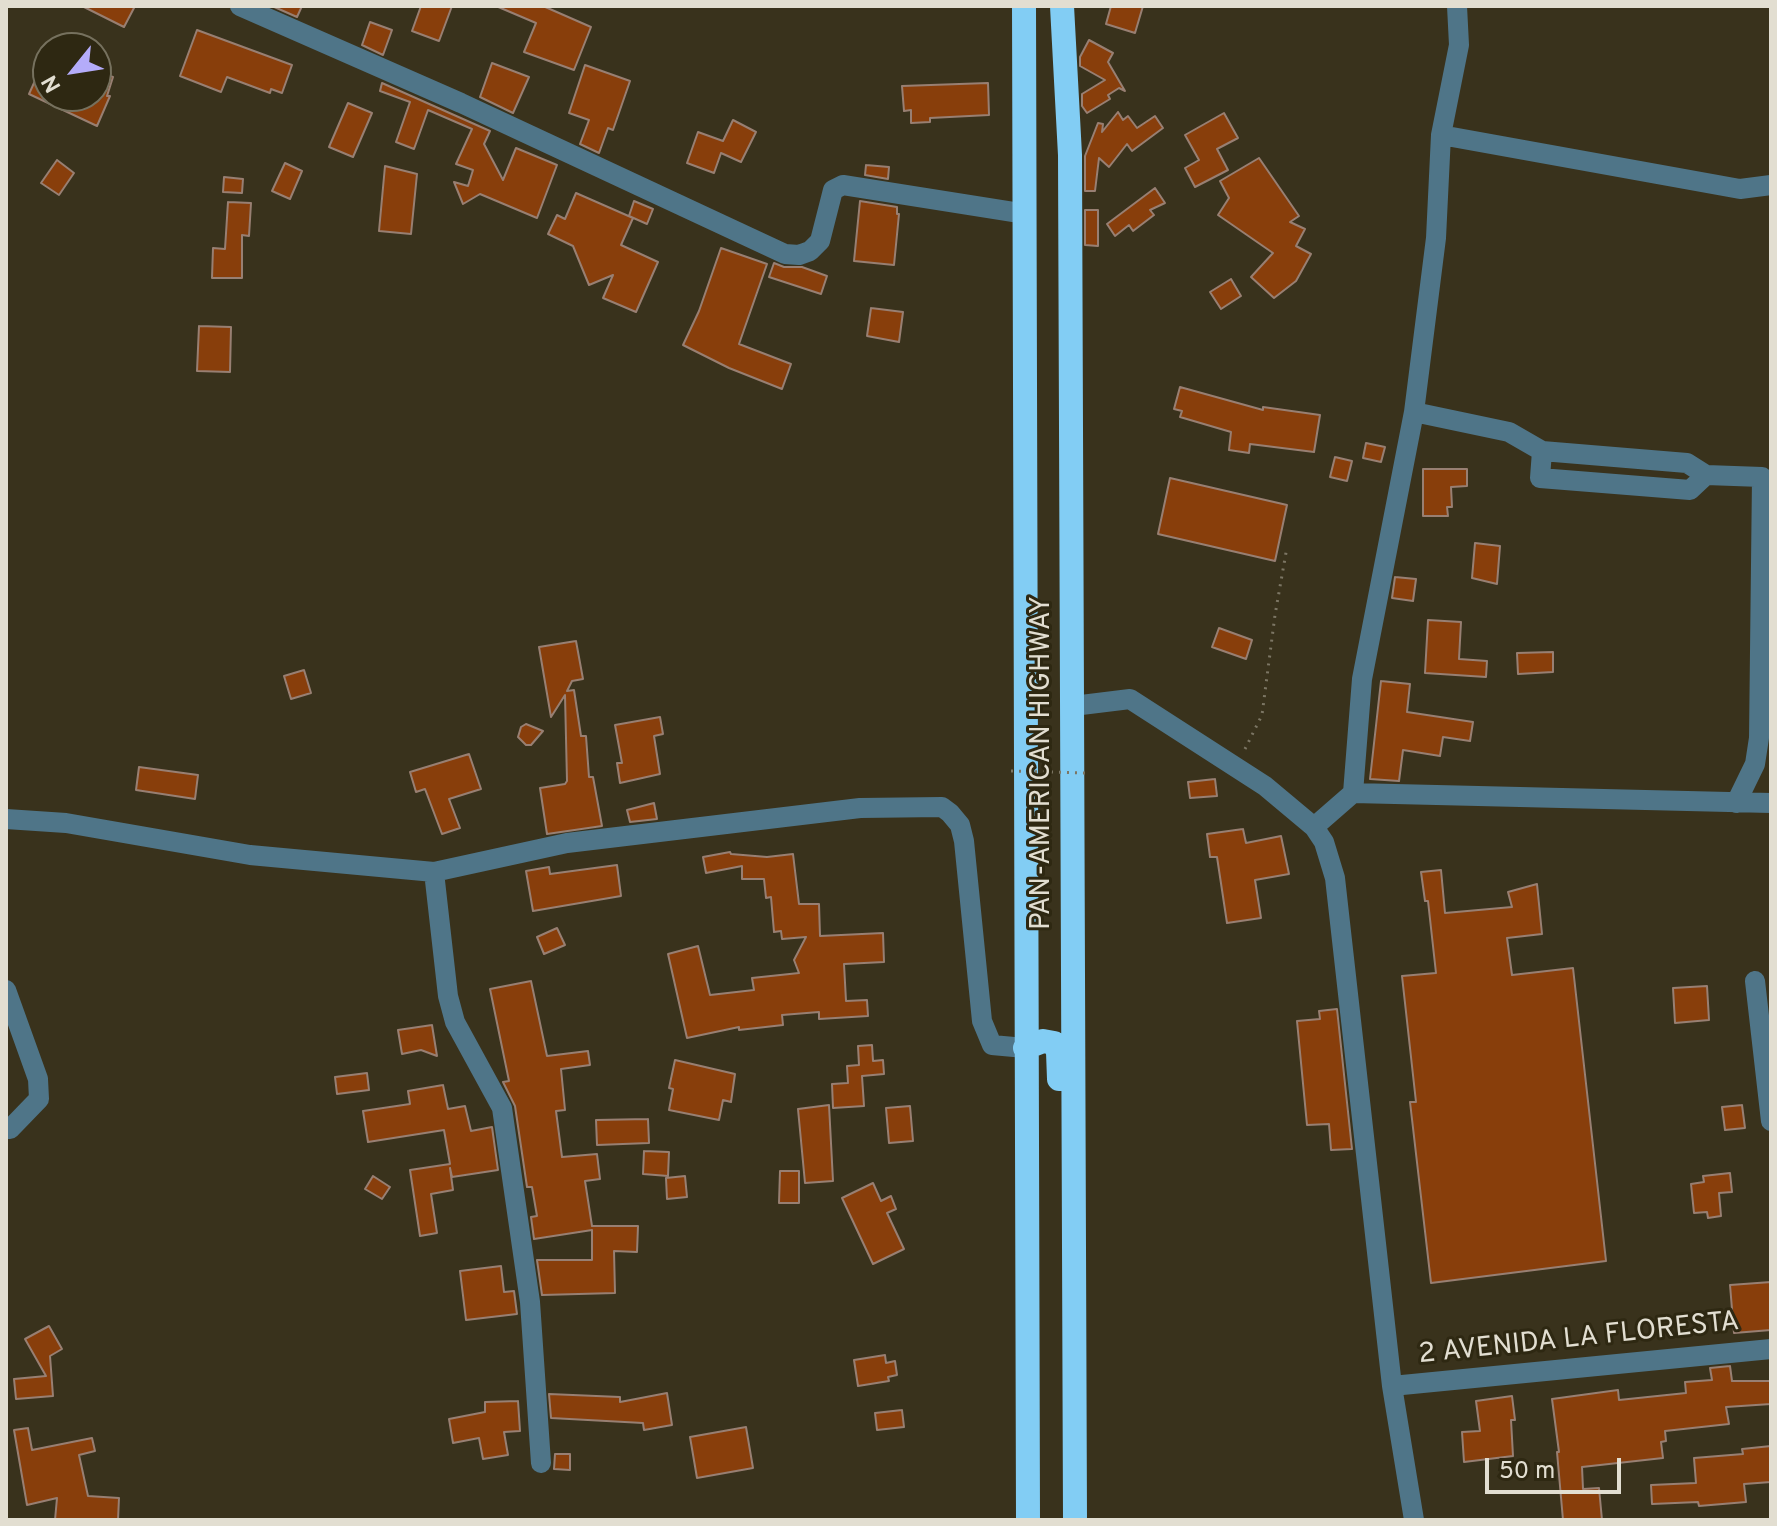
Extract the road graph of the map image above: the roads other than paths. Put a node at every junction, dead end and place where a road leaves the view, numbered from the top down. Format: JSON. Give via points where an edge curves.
{"nodes":[{"id":1,"x":240,"y":6,"type":"edge"},
{"id":2,"x":1024,"y":6,"type":"edge"},
{"id":3,"x":1062,"y":6,"type":"edge"},
{"id":4,"x":1457,"y":6,"type":"edge"},
{"id":5,"x":1441,"y":135,"type":"junction"},
{"id":6,"x":1771,"y":185,"type":"edge"},
{"id":7,"x":1026,"y":214,"type":"junction"},
{"id":8,"x":1414,"y":412,"type":"junction"},
{"id":9,"x":1073,"y":706,"type":"junction"},
{"id":10,"x":1353,"y":793,"type":"junction"},
{"id":11,"x":1736,"y":803,"type":"junction"},
{"id":12,"x":1771,"y":803,"type":"edge"},
{"id":13,"x":6,"y":819,"type":"edge"},
{"id":14,"x":1314,"y":827,"type":"junction"},
{"id":15,"x":1027,"y":862,"type":"junction"},
{"id":16,"x":434,"y":872,"type":"junction"},
{"id":17,"x":1755,"y":981,"type":"dead end"},
{"id":18,"x":6,"y":990,"type":"edge"},
{"id":19,"x":1074,"y":999,"type":"junction"},
{"id":20,"x":1025,"y":1048,"type":"junction"},
{"id":21,"x":1771,"y":1121,"type":"edge"},
{"id":22,"x":6,"y":1129,"type":"edge"},
{"id":23,"x":1074,"y":1256,"type":"junction"},
{"id":24,"x":1771,"y":1349,"type":"edge"},
{"id":25,"x":1392,"y":1386,"type":"junction"},
{"id":26,"x":541,"y":1463,"type":"dead end"},
{"id":27,"x":1028,"y":1520,"type":"edge"},
{"id":28,"x":1075,"y":1520,"type":"edge"},
{"id":29,"x":1414,"y":1520,"type":"edge"}],
"edges":[{"from":1,"to":7,"type":"street","via":[[785,254],[810,251],[820,241],[833,190],[843,185]]},
{"from":2,"to":7,"type":"highway","name":"PAN-AMERICAN HIGHWAY"},
{"from":3,"to":9,"type":"highway","name":"PAN-AMERICAN HIGHWAY","via":[[1070,155]]},
{"from":4,"to":5,"type":"street","via":[[1459,45]]},
{"from":5,"to":6,"type":"street","via":[[1740,189]]},
{"from":5,"to":8,"type":"street","via":[[1436,238]]},
{"from":7,"to":15,"type":"highway","name":"PAN-AMERICAN HIGHWAY"},
{"from":8,"to":10,"type":"street","via":[[1362,679]]},
{"from":8,"to":11,"type":"street","via":[[1509,432],[1542,451],[1687,463],[1706,475],[1762,477],[1759,738],[1755,764]]},
{"from":9,"to":14,"type":"street","via":[[1130,699],[1265,786]]},
{"from":9,"to":19,"type":"highway","name":"PAN-AMERICAN HIGHWAY"},
{"from":10,"to":11,"type":"street"},
{"from":10,"to":14,"type":"street"},
{"from":11,"to":12,"type":"street"},
{"from":13,"to":16,"type":"street","via":[[66,823],[250,855]]},
{"from":14,"to":25,"type":"street","via":[[1335,878]]},
{"from":15,"to":19,"type":"highway","via":[[1040,904],[1040,1013],[1045,1033],[1066,1027]]},
{"from":15,"to":20,"type":"highway","name":"PAN-AMERICAN HIGHWAY"},
{"from":16,"to":20,"type":"street","via":[[567,843],[860,808],[942,807],[960,825],[964,841],[982,1021],[992,1045]]},
{"from":16,"to":26,"type":"street","via":[[455,1022],[502,1108],[530,1302]]},
{"from":17,"to":21,"type":"street"},
{"from":18,"to":22,"type":"street","via":[[38,1079],[39,1099]]},
{"from":19,"to":23,"type":"highway","name":"PAN-AMERICAN HIGHWAY"},
{"from":20,"to":23,"type":"highway","via":[[1048,1040],[1057,1047],[1066,1216]]},
{"from":20,"to":27,"type":"highway","name":"PAN-AMERICAN HIGHWAY"},
{"from":23,"to":28,"type":"highway","name":"PAN-AMERICAN HIGHWAY"},
{"from":24,"to":25,"type":"street","name":"2 AVENIDA LA FLORESTA"},
{"from":25,"to":29,"type":"street"}]}
